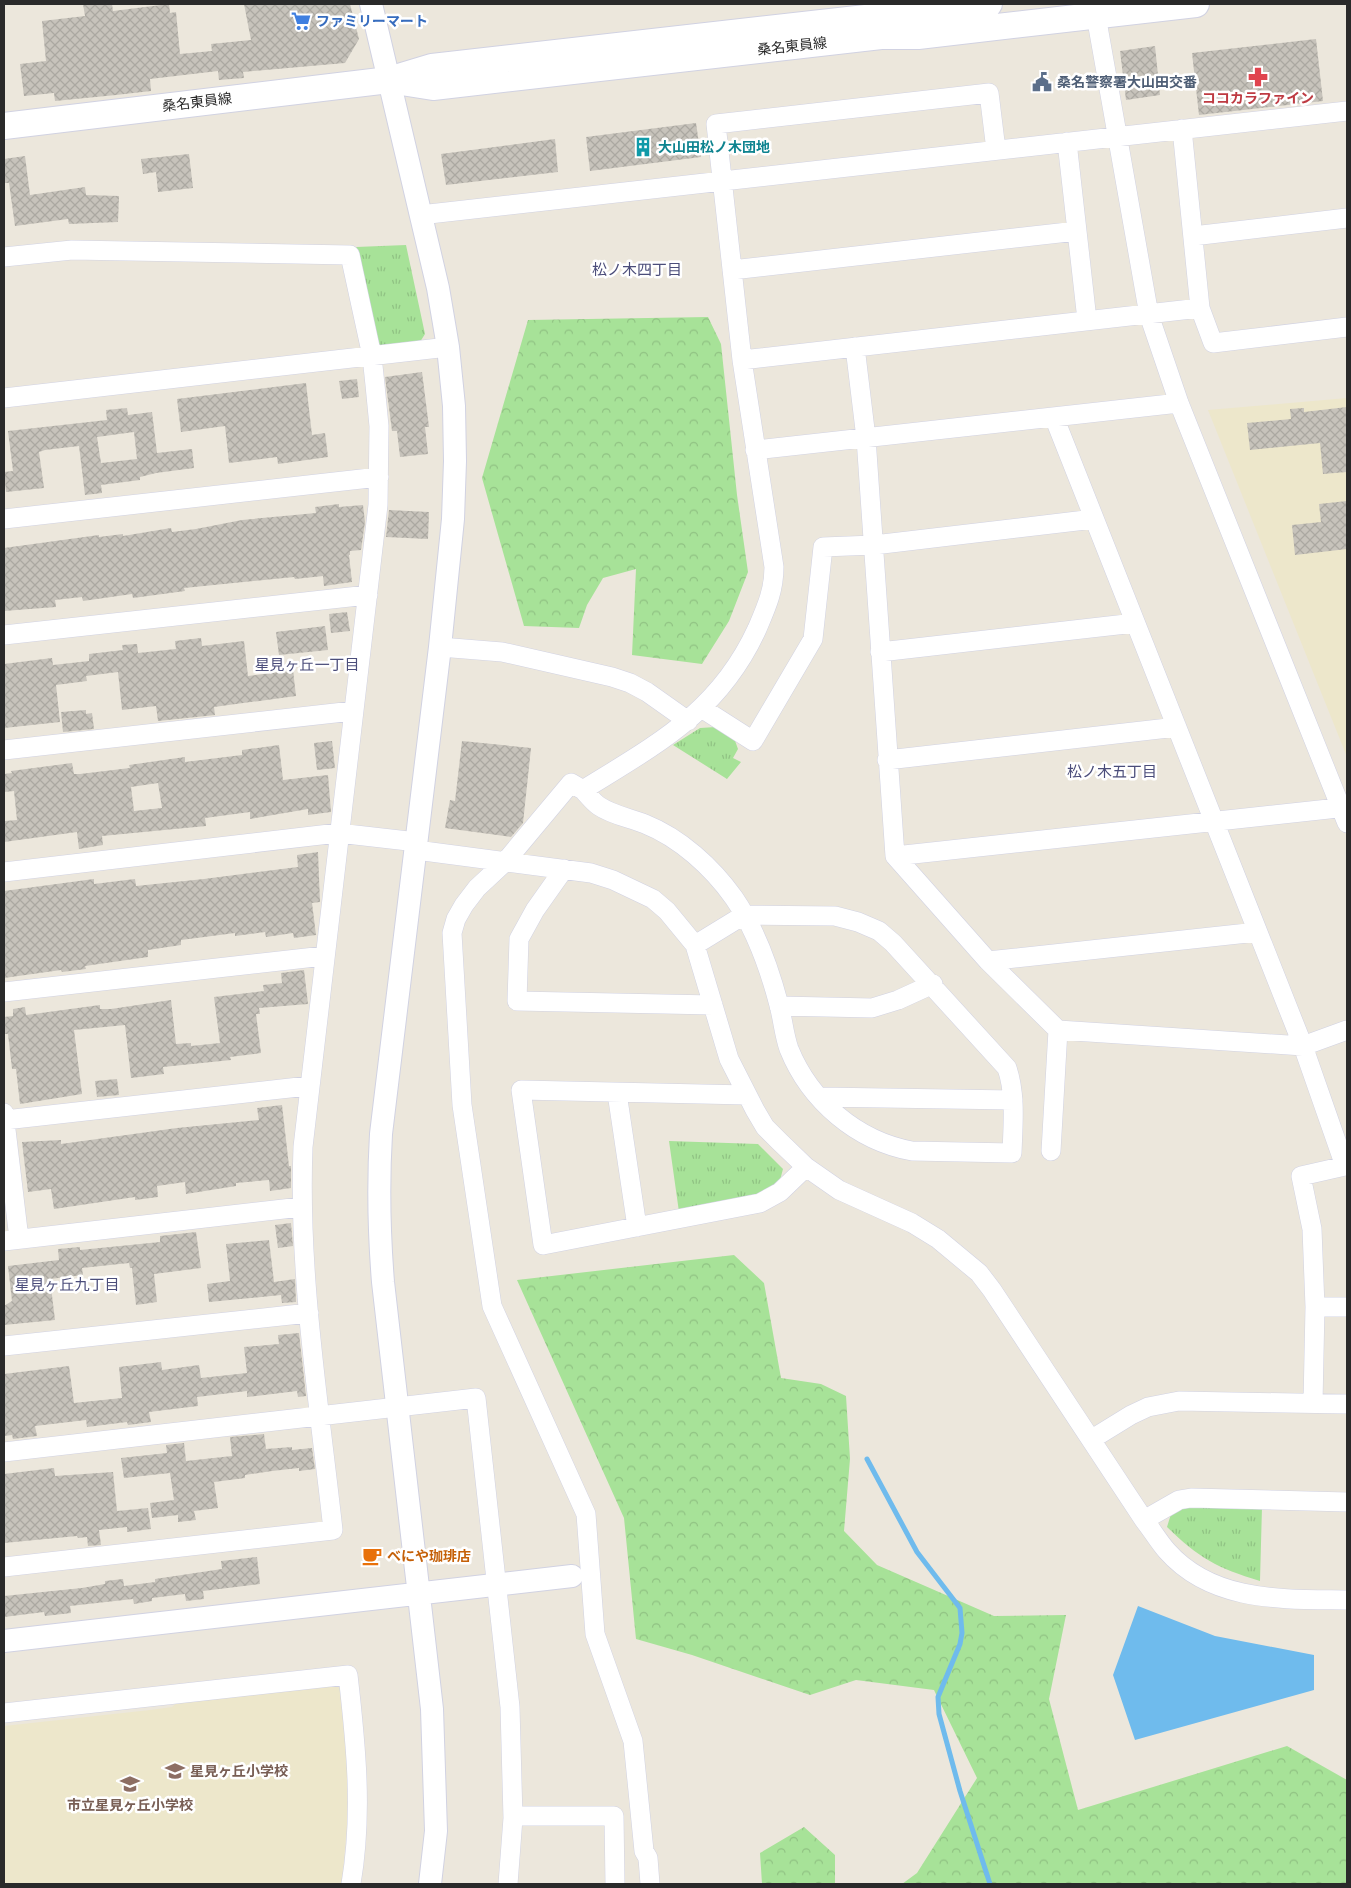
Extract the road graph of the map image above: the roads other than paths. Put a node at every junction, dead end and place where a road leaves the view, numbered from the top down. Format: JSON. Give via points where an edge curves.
{"nodes":[{"id":1,"x":371,"y":4,"type":"edge"},
{"id":2,"x":989,"y":4,"type":"edge"},
{"id":3,"x":1196,"y":4,"type":"edge"},
{"id":4,"x":1096,"y":10,"type":"edge"},
{"id":5,"x":390,"y":80,"type":"junction"},
{"id":6,"x":1347,"y":111,"type":"edge"},
{"id":7,"x":4,"y":126,"type":"edge"},
{"id":8,"x":1182,"y":130,"type":"junction"},
{"id":9,"x":1118,"y":137,"type":"junction"},
{"id":10,"x":1067,"y":142,"type":"junction"},
{"id":11,"x":996,"y":150,"type":"junction"},
{"id":12,"x":722,"y":181,"type":"junction"},
{"id":13,"x":420,"y":215,"type":"junction"},
{"id":14,"x":1347,"y":218,"type":"edge"},
{"id":15,"x":1077,"y":232,"type":"junction"},
{"id":16,"x":1193,"y":236,"type":"junction"},
{"id":17,"x":4,"y":257,"type":"edge"},
{"id":18,"x":732,"y":270,"type":"junction"},
{"id":19,"x":1200,"y":308,"type":"junction"},
{"id":20,"x":1150,"y":315,"type":"junction"},
{"id":21,"x":1087,"y":320,"type":"junction"},
{"id":22,"x":1347,"y":327,"type":"edge"},
{"id":23,"x":448,"y":347,"type":"junction"},
{"id":24,"x":855,"y":347,"type":"junction"},
{"id":25,"x":372,"y":356,"type":"junction"},
{"id":26,"x":742,"y":360,"type":"junction"},
{"id":27,"x":4,"y":398,"type":"edge"},
{"id":28,"x":1179,"y":403,"type":"junction"},
{"id":29,"x":1054,"y":418,"type":"junction"},
{"id":30,"x":866,"y":438,"type":"junction"},
{"id":31,"x":755,"y":450,"type":"junction"},
{"id":32,"x":378,"y":477,"type":"junction"},
{"id":33,"x":4,"y":519,"type":"edge"},
{"id":34,"x":1094,"y":520,"type":"junction"},
{"id":35,"x":874,"y":545,"type":"junction"},
{"id":36,"x":368,"y":595,"type":"junction"},
{"id":37,"x":1135,"y":623,"type":"junction"},
{"id":38,"x":4,"y":635,"type":"edge"},
{"id":39,"x":440,"y":647,"type":"junction"},
{"id":40,"x":880,"y":652,"type":"junction"},
{"id":41,"x":703,"y":709,"type":"junction"},
{"id":42,"x":354,"y":711,"type":"junction"},
{"id":43,"x":688,"y":721,"type":"junction"},
{"id":44,"x":1177,"y":727,"type":"junction"},
{"id":45,"x":4,"y":750,"type":"edge"},
{"id":46,"x":887,"y":760,"type":"junction"},
{"id":47,"x":583,"y":790,"type":"junction"},
{"id":48,"x":1345,"y":812,"type":"edge"},
{"id":49,"x":1213,"y":821,"type":"junction"},
{"id":50,"x":338,"y":833,"type":"junction"},
{"id":51,"x":416,"y":846,"type":"junction"},
{"id":52,"x":895,"y":856,"type":"junction"},
{"id":53,"x":504,"y":862,"type":"junction"},
{"id":54,"x":564,"y":869,"type":"junction"},
{"id":55,"x":4,"y":872,"type":"edge"},
{"id":56,"x":744,"y":915,"type":"junction"},
{"id":57,"x":1257,"y":932,"type":"junction"},
{"id":58,"x":695,"y":945,"type":"junction"},
{"id":59,"x":324,"y":956,"type":"junction"},
{"id":60,"x":988,"y":961,"type":"junction"},
{"id":61,"x":933,"y":984,"type":"junction"},
{"id":62,"x":4,"y":992,"type":"edge"},
{"id":63,"x":713,"y":1005,"type":"junction"},
{"id":64,"x":779,"y":1006,"type":"junction"},
{"id":65,"x":1058,"y":1030,"type":"junction"},
{"id":66,"x":1347,"y":1030,"type":"edge"},
{"id":67,"x":1303,"y":1046,"type":"junction"},
{"id":68,"x":308,"y":1086,"type":"junction"},
{"id":69,"x":617,"y":1093,"type":"junction"},
{"id":70,"x":747,"y":1095,"type":"junction"},
{"id":71,"x":820,"y":1098,"type":"junction"},
{"id":72,"x":1013,"y":1100,"type":"junction"},
{"id":73,"x":4,"y":1117,"type":"edge"},
{"id":74,"x":1051,"y":1151,"type":"dead end"},
{"id":75,"x":1346,"y":1166,"type":"edge"},
{"id":76,"x":806,"y":1167,"type":"junction"},
{"id":77,"x":301,"y":1207,"type":"junction"},
{"id":78,"x":637,"y":1227,"type":"junction"},
{"id":79,"x":11,"y":1240,"type":"edge"},
{"id":80,"x":1315,"y":1307,"type":"junction"},
{"id":81,"x":1347,"y":1307,"type":"edge"},
{"id":82,"x":309,"y":1313,"type":"junction"},
{"id":83,"x":4,"y":1346,"type":"edge"},
{"id":84,"x":1313,"y":1404,"type":"junction"},
{"id":85,"x":1347,"y":1404,"type":"edge"},
{"id":86,"x":398,"y":1407,"type":"junction"},
{"id":87,"x":320,"y":1416,"type":"junction"},
{"id":88,"x":1092,"y":1439,"type":"junction"},
{"id":89,"x":4,"y":1452,"type":"edge"},
{"id":90,"x":1347,"y":1502,"type":"edge"},
{"id":91,"x":1144,"y":1520,"type":"junction"},
{"id":92,"x":4,"y":1567,"type":"edge"},
{"id":93,"x":572,"y":1576,"type":"dead end"},
{"id":94,"x":495,"y":1586,"type":"junction"},
{"id":95,"x":419,"y":1594,"type":"junction"},
{"id":96,"x":1347,"y":1600,"type":"edge"},
{"id":97,"x":4,"y":1641,"type":"edge"},
{"id":98,"x":4,"y":1713,"type":"edge"},
{"id":99,"x":513,"y":1816,"type":"junction"},
{"id":100,"x":351,"y":1884,"type":"edge"},
{"id":101,"x":430,"y":1884,"type":"edge"},
{"id":102,"x":508,"y":1884,"type":"edge"},
{"id":103,"x":616,"y":1884,"type":"edge"},
{"id":104,"x":650,"y":1884,"type":"edge"}],
"edges":[{"from":1,"to":5,"type":"street"},
{"from":2,"to":5,"type":"main road","name":"桑名東員線","via":[[432,67]]},
{"from":3,"to":4,"type":"main road","name":"桑名東員線"},
{"from":4,"to":5,"type":"main road","name":"桑名東員線","via":[[918,36],[881,36],[433,87]]},
{"from":4,"to":9,"type":"street"},
{"from":5,"to":7,"type":"main road","name":"桑名東員線"},
{"from":5,"to":13,"type":"street"},
{"from":6,"to":8,"type":"street"},
{"from":8,"to":9,"type":"street"},
{"from":8,"to":16,"type":"street"},
{"from":9,"to":10,"type":"street"},
{"from":9,"to":20,"type":"street"},
{"from":10,"to":11,"type":"street"},
{"from":10,"to":15,"type":"street"},
{"from":11,"to":12,"type":"street"},
{"from":11,"to":12,"type":"street","via":[[989,93],[716,124]]},
{"from":12,"to":13,"type":"street"},
{"from":12,"to":18,"type":"street"},
{"from":13,"to":23,"type":"street"},
{"from":14,"to":16,"type":"street"},
{"from":15,"to":18,"type":"street"},
{"from":15,"to":21,"type":"street"},
{"from":16,"to":19,"type":"street"},
{"from":17,"to":25,"type":"street","via":[[72,250],[350,255]]},
{"from":18,"to":26,"type":"street"},
{"from":19,"to":20,"type":"street"},
{"from":19,"to":22,"type":"street","via":[[1213,343]]},
{"from":20,"to":21,"type":"street"},
{"from":20,"to":28,"type":"street"},
{"from":21,"to":24,"type":"street"},
{"from":23,"to":25,"type":"street"},
{"from":23,"to":39,"type":"street","via":[[455,461],[453,519]]},
{"from":24,"to":26,"type":"street"},
{"from":24,"to":30,"type":"street"},
{"from":25,"to":27,"type":"street"},
{"from":25,"to":32,"type":"street","via":[[379,426]]},
{"from":26,"to":31,"type":"street"},
{"from":28,"to":29,"type":"street"},
{"from":28,"to":48,"type":"street"},
{"from":29,"to":30,"type":"street"},
{"from":29,"to":34,"type":"street"},
{"from":30,"to":31,"type":"street"},
{"from":30,"to":35,"type":"street"},
{"from":31,"to":41,"type":"street","via":[[774,582],[770,601],[751,643],[732,674]]},
{"from":32,"to":33,"type":"street"},
{"from":32,"to":36,"type":"street"},
{"from":34,"to":35,"type":"street"},
{"from":34,"to":37,"type":"street"},
{"from":35,"to":40,"type":"street"},
{"from":35,"to":41,"type":"street","via":[[823,548],[813,639],[748,748]]},
{"from":36,"to":38,"type":"street"},
{"from":36,"to":42,"type":"street"},
{"from":37,"to":40,"type":"street"},
{"from":37,"to":44,"type":"street"},
{"from":39,"to":43,"type":"street","via":[[502,652],[612,677],[647,692]]},
{"from":39,"to":51,"type":"street"},
{"from":40,"to":46,"type":"street"},
{"from":41,"to":43,"type":"street"},
{"from":42,"to":45,"type":"street"},
{"from":42,"to":50,"type":"street"},
{"from":43,"to":47,"type":"street"},
{"from":44,"to":46,"type":"street"},
{"from":44,"to":49,"type":"street"},
{"from":46,"to":52,"type":"street"},
{"from":47,"to":53,"type":"street","via":[[571,782]]},
{"from":47,"to":56,"type":"street","via":[[599,806],[646,824],[688,848],[718,879]]},
{"from":48,"to":49,"type":"street"},
{"from":49,"to":52,"type":"street"},
{"from":49,"to":57,"type":"street"},
{"from":50,"to":51,"type":"street"},
{"from":50,"to":55,"type":"street"},
{"from":50,"to":59,"type":"street"},
{"from":51,"to":53,"type":"street"},
{"from":51,"to":86,"type":"street","via":[[379,1173],[378,1231]]},
{"from":52,"to":60,"type":"street"},
{"from":53,"to":54,"type":"street"},
{"from":53,"to":104,"type":"street","via":[[464,904],[452,933],[462,1105],[492,1306],[586,1514],[595,1634],[633,1741]]},
{"from":54,"to":58,"type":"street","via":[[614,880],[653,899],[668,911]]},
{"from":54,"to":63,"type":"street","via":[[524,926],[519,939],[517,1001]]},
{"from":56,"to":58,"type":"street"},
{"from":56,"to":61,"type":"street","via":[[835,916],[858,922],[879,931]]},
{"from":56,"to":64,"type":"street","via":[[763,953]]},
{"from":57,"to":60,"type":"street"},
{"from":57,"to":67,"type":"street"},
{"from":58,"to":63,"type":"street"},
{"from":59,"to":62,"type":"street"},
{"from":59,"to":68,"type":"street"},
{"from":60,"to":65,"type":"street"},
{"from":61,"to":64,"type":"street","via":[[892,1003],[872,1008]]},
{"from":61,"to":72,"type":"street","via":[[1007,1068]]},
{"from":63,"to":70,"type":"street","via":[[729,1059]]},
{"from":64,"to":71,"type":"street","via":[[790,1050]]},
{"from":65,"to":67,"type":"street"},
{"from":65,"to":74,"type":"street"},
{"from":66,"to":67,"type":"street"},
{"from":67,"to":75,"type":"street"},
{"from":68,"to":73,"type":"street"},
{"from":68,"to":77,"type":"street"},
{"from":69,"to":70,"type":"street"},
{"from":69,"to":78,"type":"street"},
{"from":69,"to":78,"type":"street","via":[[521,1090],[543,1245]]},
{"from":70,"to":76,"type":"street","via":[[766,1127]]},
{"from":71,"to":72,"type":"street"},
{"from":71,"to":72,"type":"street","via":[[837,1116],[862,1134],[898,1148],[1012,1153]]},
{"from":73,"to":79,"type":"street"},
{"from":75,"to":80,"type":"street","via":[[1301,1176],[1312,1229]]},
{"from":76,"to":78,"type":"street","via":[[780,1192],[760,1203]]},
{"from":76,"to":88,"type":"street","via":[[839,1190],[938,1238],[979,1273]]},
{"from":77,"to":79,"type":"street"},
{"from":77,"to":82,"type":"street"},
{"from":80,"to":81,"type":"street"},
{"from":80,"to":84,"type":"street"},
{"from":82,"to":83,"type":"street"},
{"from":82,"to":87,"type":"street"},
{"from":84,"to":85,"type":"street"},
{"from":84,"to":88,"type":"street","via":[[1190,1400],[1163,1404],[1131,1415]]},
{"from":86,"to":87,"type":"street"},
{"from":86,"to":94,"type":"street","via":[[476,1398]]},
{"from":86,"to":95,"type":"street"},
{"from":87,"to":89,"type":"street"},
{"from":87,"to":92,"type":"street","via":[[333,1530]]},
{"from":88,"to":91,"type":"street"},
{"from":90,"to":91,"type":"street","via":[[1191,1498],[1179,1500]]},
{"from":91,"to":96,"type":"street","via":[[1177,1560],[1204,1580],[1221,1587],[1273,1598]]},
{"from":93,"to":94,"type":"street"},
{"from":94,"to":95,"type":"street"},
{"from":94,"to":99,"type":"street","via":[[510,1707]]},
{"from":95,"to":97,"type":"street"},
{"from":95,"to":101,"type":"street","via":[[432,1709],[436,1781],[436,1831]]},
{"from":98,"to":100,"type":"street","via":[[348,1675],[356,1740],[358,1817]]},
{"from":99,"to":102,"type":"street"},
{"from":99,"to":103,"type":"street","via":[[614,1816]]}]}
